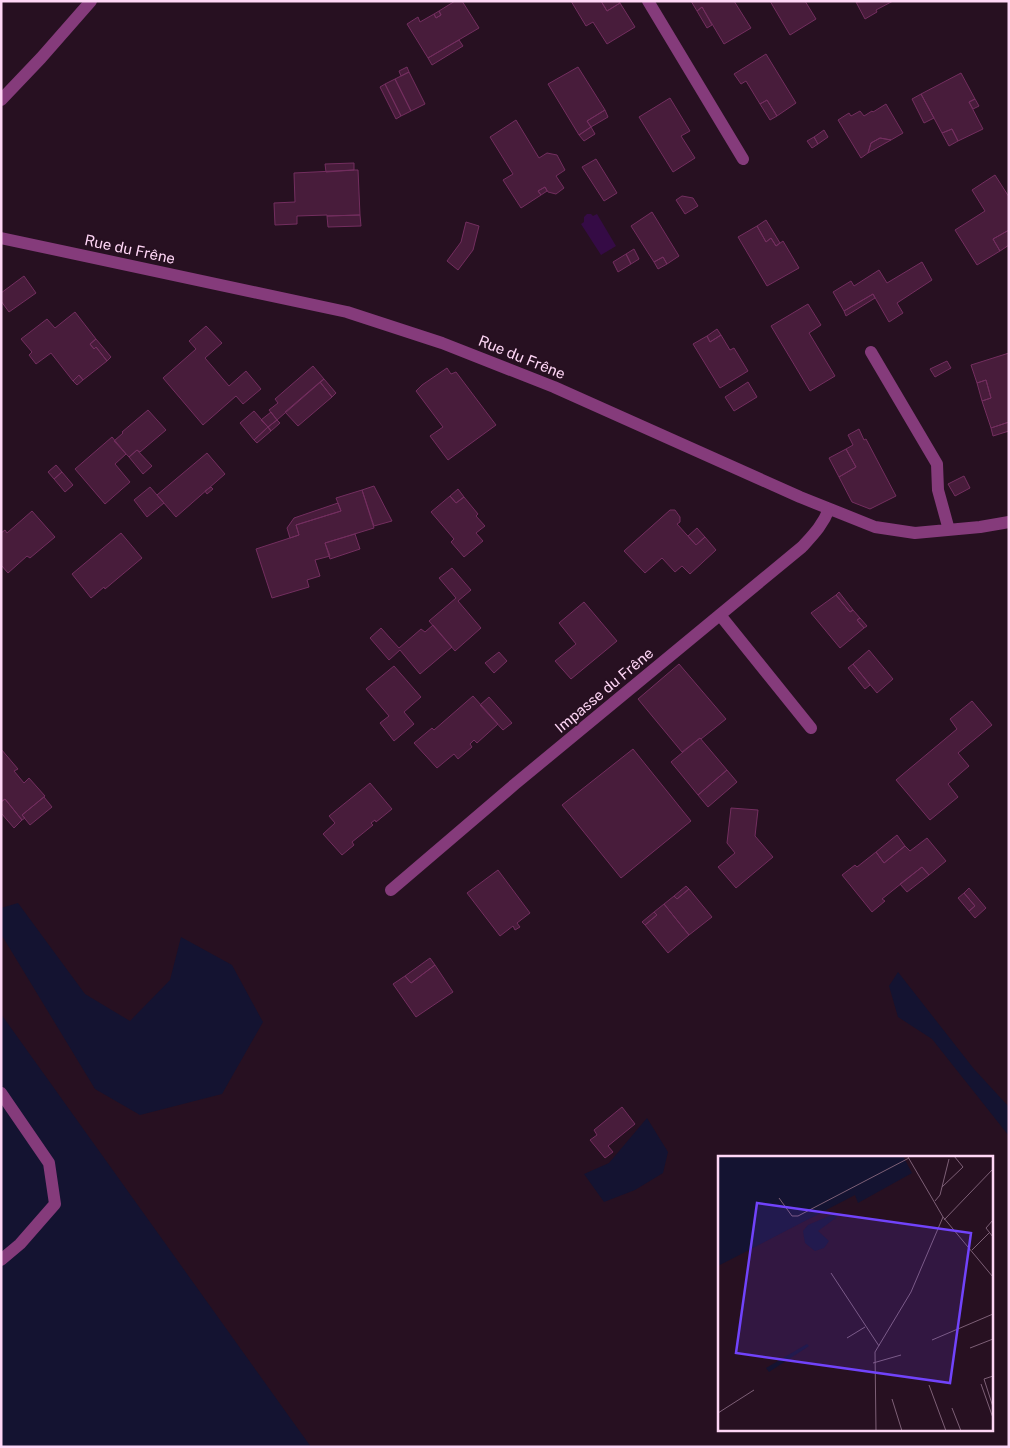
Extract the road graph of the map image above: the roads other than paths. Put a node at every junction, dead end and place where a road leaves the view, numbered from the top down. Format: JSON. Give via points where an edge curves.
{"nodes":[{"id":1,"x":91,"y":1,"type":"edge"},
{"id":2,"x":648,"y":1,"type":"edge"},
{"id":3,"x":1,"y":100,"type":"edge"},
{"id":4,"x":743,"y":159,"type":"dead end"},
{"id":5,"x":3,"y":237,"type":"edge"},
{"id":6,"x":871,"y":352,"type":"dead end"},
{"id":7,"x":829,"y":509,"type":"junction"},
{"id":8,"x":1009,"y":522,"type":"edge"},
{"id":9,"x":950,"y":530,"type":"junction"},
{"id":10,"x":720,"y":615,"type":"junction"},
{"id":11,"x":811,"y":728,"type":"dead end"},
{"id":12,"x":391,"y":890,"type":"dead end"},
{"id":13,"x":1,"y":1093,"type":"edge"},
{"id":14,"x":1,"y":1260,"type":"edge"}],
"edges":[{"from":1,"to":3,"type":"street"},
{"from":2,"to":4,"type":"street"},
{"from":5,"to":7,"type":"street","name":"Rue du Frêne","via":[[347,312],[442,343],[554,387]]},
{"from":6,"to":9,"type":"street","via":[[937,464],[938,490]]},
{"from":7,"to":9,"type":"street","name":"Rue du Frêne","via":[[875,528],[915,533]]},
{"from":7,"to":10,"type":"street","name":"Impasse du Frêne","via":[[825,520],[802,547]]},
{"from":8,"to":9,"type":"street","name":"Rue du Frêne"},
{"from":10,"to":11,"type":"street"},
{"from":10,"to":12,"type":"street","name":"Impasse du Frêne"},
{"from":13,"to":14,"type":"street","via":[[49,1163],[55,1204],[20,1244]]}]}
